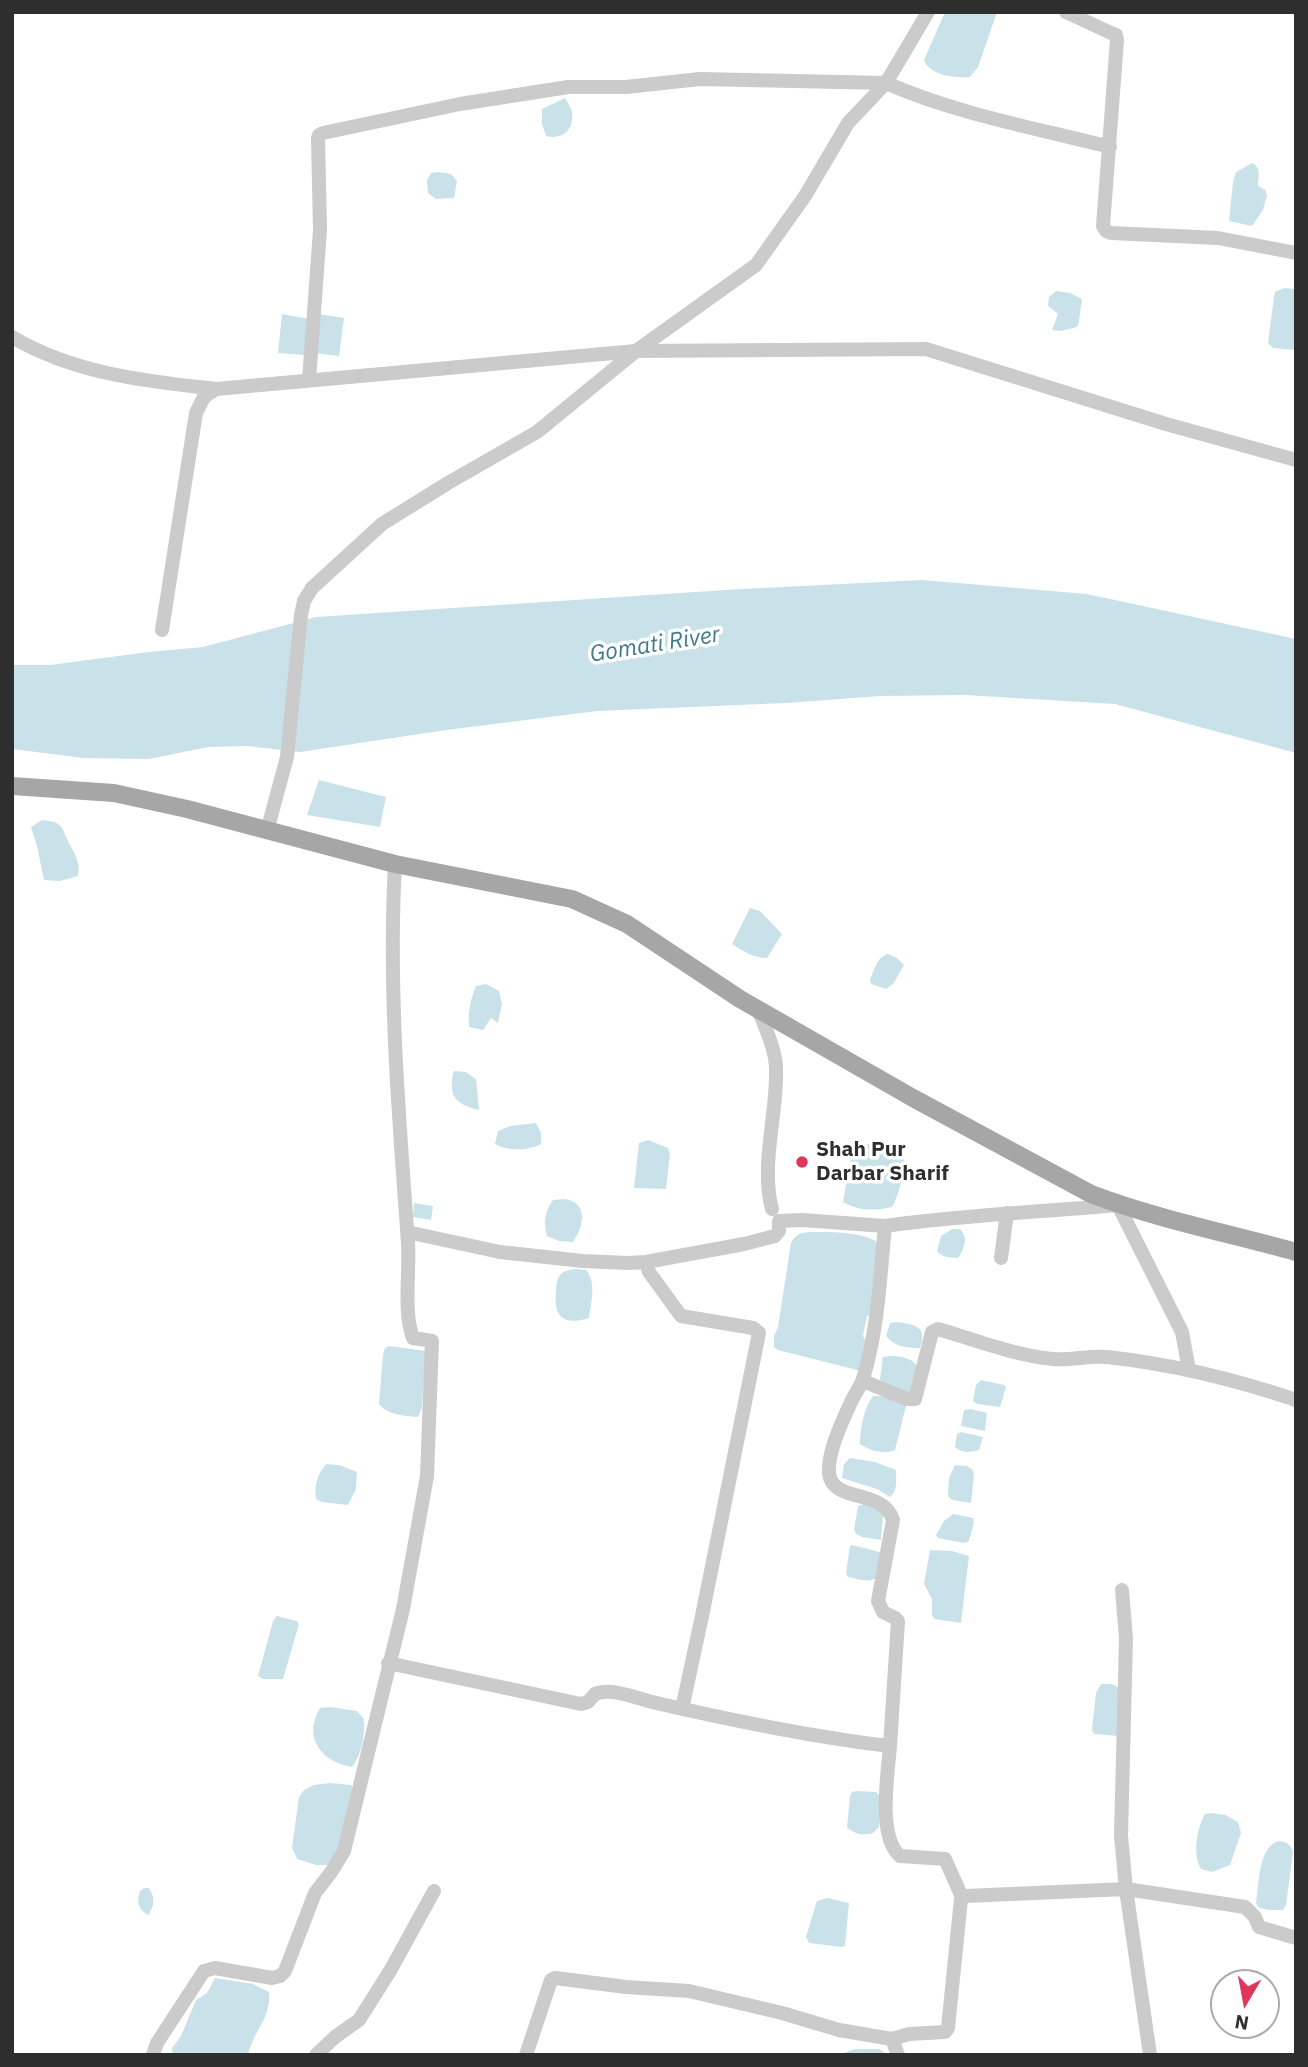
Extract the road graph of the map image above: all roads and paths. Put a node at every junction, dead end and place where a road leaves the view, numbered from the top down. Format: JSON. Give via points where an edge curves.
{"nodes":[{"id":1,"x":928,"y":12,"type":"edge"},
{"id":2,"x":1066,"y":12,"type":"edge"},
{"id":3,"x":886,"y":83,"type":"junction"},
{"id":4,"x":1110,"y":146,"type":"junction"},
{"id":5,"x":1296,"y":253,"type":"edge"},
{"id":6,"x":12,"y":337,"type":"edge"},
{"id":7,"x":636,"y":351,"type":"junction"},
{"id":8,"x":309,"y":380,"type":"junction"},
{"id":9,"x":216,"y":389,"type":"junction"},
{"id":10,"x":1296,"y":460,"type":"edge"},
{"id":11,"x":162,"y":630,"type":"dead end"},
{"id":12,"x":12,"y":786,"type":"edge"},
{"id":13,"x":267,"y":831,"type":"junction"},
{"id":14,"x":395,"y":864,"type":"junction"},
{"id":15,"x":758,"y":1009,"type":"junction"},
{"id":16,"x":1118,"y":1205,"type":"junction"},
{"id":17,"x":772,"y":1209,"type":"dead end"},
{"id":18,"x":1007,"y":1213,"type":"junction"},
{"id":19,"x":885,"y":1226,"type":"junction"},
{"id":20,"x":407,"y":1232,"type":"junction"},
{"id":21,"x":1296,"y":1252,"type":"edge"},
{"id":22,"x":1001,"y":1258,"type":"dead end"},
{"id":23,"x":646,"y":1262,"type":"junction"},
{"id":24,"x":1189,"y":1370,"type":"junction"},
{"id":25,"x":863,"y":1381,"type":"junction"},
{"id":26,"x":1296,"y":1400,"type":"edge"},
{"id":27,"x":1122,"y":1590,"type":"dead end"},
{"id":28,"x":388,"y":1663,"type":"junction"},
{"id":29,"x":682,"y":1709,"type":"junction"},
{"id":30,"x":890,"y":1745,"type":"junction"},
{"id":31,"x":1126,"y":1889,"type":"junction"},
{"id":32,"x":434,"y":1891,"type":"dead end"},
{"id":33,"x":962,"y":1897,"type":"junction"},
{"id":34,"x":1296,"y":1938,"type":"edge"},
{"id":35,"x":892,"y":2039,"type":"junction"},
{"id":36,"x":153,"y":2055,"type":"edge"},
{"id":37,"x":316,"y":2055,"type":"edge"},
{"id":38,"x":526,"y":2055,"type":"edge"},
{"id":39,"x":898,"y":2055,"type":"edge"},
{"id":40,"x":1150,"y":2055,"type":"edge"}],
"edges":[{"from":1,"to":3,"type":"street"},
{"from":2,"to":4,"type":"street","via":[[1116,36]]},
{"from":3,"to":4,"type":"street","via":[[967,111]]},
{"from":3,"to":7,"type":"street","via":[[848,123],[805,196],[756,265]]},
{"from":3,"to":8,"type":"street","via":[[701,79],[568,87],[460,104],[319,135],[320,230]]},
{"from":4,"to":5,"type":"street","via":[[1106,231],[1218,239]]},
{"from":6,"to":9,"type":"street","via":[[63,362],[100,373]]},
{"from":7,"to":8,"type":"street"},
{"from":7,"to":10,"type":"street","via":[[926,349]]},
{"from":7,"to":13,"type":"street","via":[[537,432],[382,524],[312,588],[301,615],[287,757]]},
{"from":8,"to":9,"type":"street"},
{"from":9,"to":11,"type":"street","via":[[204,397],[196,413]]},
{"from":12,"to":13,"type":"main road","via":[[114,793]]},
{"from":13,"to":14,"type":"main road"},
{"from":14,"to":15,"type":"main road","via":[[572,899],[627,924]]},
{"from":14,"to":20,"type":"street","via":[[393,970]]},
{"from":15,"to":16,"type":"main road","via":[[1065,1181]]},
{"from":15,"to":17,"type":"street","via":[[776,1065],[769,1149]]},
{"from":16,"to":18,"type":"street"},
{"from":16,"to":21,"type":"main road"},
{"from":16,"to":24,"type":"street","via":[[1182,1332]]},
{"from":18,"to":19,"type":"street"},
{"from":18,"to":22,"type":"street"},
{"from":19,"to":23,"type":"street","via":[[779,1221],[775,1236]]},
{"from":19,"to":25,"type":"street","via":[[878,1307]]},
{"from":20,"to":23,"type":"street","via":[[500,1252]]},
{"from":20,"to":28,"type":"street","via":[[408,1326],[413,1338],[432,1341],[428,1476]]},
{"from":23,"to":29,"type":"street","via":[[681,1316],[753,1328],[759,1333]]},
{"from":24,"to":25,"type":"street","via":[[1104,1356],[1055,1359],[938,1329],[932,1332],[915,1399]]},
{"from":24,"to":26,"type":"street"},
{"from":25,"to":30,"type":"street","via":[[831,1453],[829,1473],[831,1483],[886,1507],[893,1520],[878,1601],[883,1612],[898,1621]]},
{"from":27,"to":31,"type":"street","via":[[1126,1638],[1121,1836]]},
{"from":28,"to":29,"type":"street","via":[[581,1704],[595,1694],[610,1692]]},
{"from":28,"to":36,"type":"street","via":[[344,1851],[315,1893],[285,1971],[272,1978],[209,1968]]},
{"from":29,"to":30,"type":"street"},
{"from":30,"to":33,"type":"street","via":[[886,1802],[891,1845],[900,1856],[945,1859]]},
{"from":31,"to":33,"type":"street"},
{"from":31,"to":34,"type":"street","via":[[1245,1907],[1259,1927]]},
{"from":31,"to":40,"type":"street"},
{"from":32,"to":37,"type":"street","via":[[359,2020]]},
{"from":33,"to":35,"type":"street","via":[[948,2028]]},
{"from":35,"to":38,"type":"street","via":[[690,1991],[555,1978]]},
{"from":35,"to":39,"type":"street"}]}
